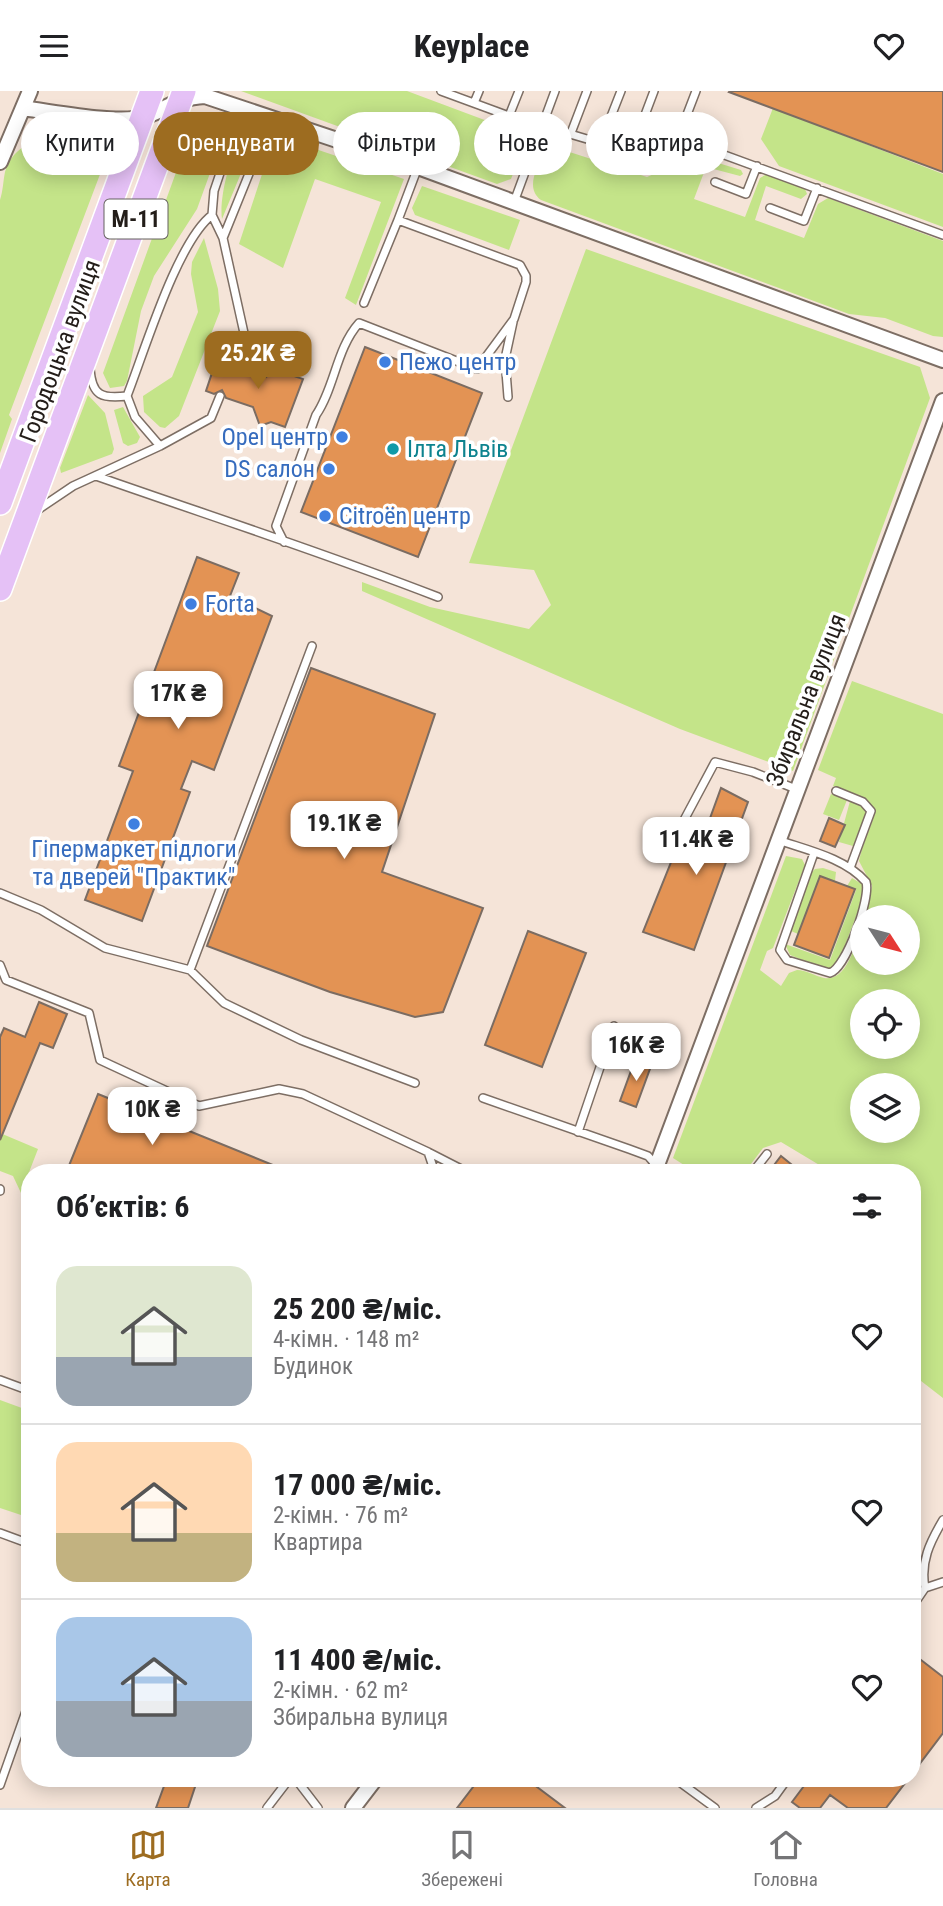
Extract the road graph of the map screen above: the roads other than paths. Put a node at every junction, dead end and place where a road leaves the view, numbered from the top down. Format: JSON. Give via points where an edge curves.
{"nodes":[{"id":1,"x":30,"y":91,"type":"edge"},
{"id":2,"x":152,"y":91,"type":"edge"},
{"id":3,"x":443,"y":91,"type":"edge"},
{"id":4,"x":479,"y":91,"type":"edge"},
{"id":5,"x":519,"y":91,"type":"edge"},
{"id":6,"x":555,"y":91,"type":"edge"},
{"id":7,"x":587,"y":91,"type":"edge"},
{"id":8,"x":621,"y":91,"type":"edge"},
{"id":9,"x":654,"y":91,"type":"edge"},
{"id":10,"x":696,"y":91,"type":"edge"},
{"id":11,"x":183,"y":94,"type":"edge"},
{"id":12,"x":474,"y":103,"type":"junction"},
{"id":13,"x":23,"y":108,"type":"junction"},
{"id":14,"x":242,"y":108,"type":"junction"},
{"id":15,"x":255,"y":112,"type":"edge"},
{"id":16,"x":498,"y":112,"type":"edge"},
{"id":17,"x":511,"y":112,"type":"edge"},
{"id":18,"x":547,"y":112,"type":"edge"},
{"id":19,"x":613,"y":112,"type":"edge"},
{"id":20,"x":646,"y":112,"type":"edge"},
{"id":21,"x":688,"y":112,"type":"edge"},
{"id":22,"x":142,"y":117,"type":"junction"},
{"id":23,"x":572,"y":130,"type":"edge"},
{"id":24,"x":728,"y":156,"type":"edge"},
{"id":25,"x":0,"y":162,"type":"edge"},
{"id":26,"x":757,"y":166,"type":"junction"},
{"id":27,"x":249,"y":175,"type":"edge"},
{"id":28,"x":415,"y":175,"type":"edge"},
{"id":29,"x":439,"y":175,"type":"edge"},
{"id":30,"x":524,"y":175,"type":"edge"},
{"id":31,"x":715,"y":182,"type":"dead end"},
{"id":32,"x":817,"y":188,"type":"junction"},
{"id":33,"x":514,"y":203,"type":"junction"},
{"id":34,"x":770,"y":208,"type":"dead end"},
{"id":35,"x":212,"y":215,"type":"junction"},
{"id":36,"x":398,"y":221,"type":"junction"},
{"id":37,"x":943,"y":235,"type":"edge"},
{"id":38,"x":223,"y":238,"type":"junction"},
{"id":39,"x":364,"y":303,"type":"dead end"},
{"id":40,"x":513,"y":319,"type":"junction"},
{"id":41,"x":91,"y":341,"type":"junction"},
{"id":42,"x":943,"y":360,"type":"edge"},
{"id":43,"x":232,"y":363,"type":"dead end"},
{"id":44,"x":127,"y":395,"type":"junction"},
{"id":45,"x":220,"y":396,"type":"dead end"},
{"id":46,"x":508,"y":397,"type":"dead end"},
{"id":47,"x":943,"y":401,"type":"edge"},
{"id":48,"x":937,"y":433,"type":"edge"},
{"id":49,"x":160,"y":446,"type":"junction"},
{"id":50,"x":96,"y":475,"type":"junction"},
{"id":51,"x":0,"y":503,"type":"edge"},
{"id":52,"x":26,"y":517,"type":"junction"},
{"id":53,"x":284,"y":542,"type":"junction"},
{"id":54,"x":0,"y":589,"type":"edge"},
{"id":55,"x":438,"y":597,"type":"dead end"},
{"id":56,"x":312,"y":646,"type":"dead end"},
{"id":57,"x":796,"y":789,"type":"junction"},
{"id":58,"x":836,"y":791,"type":"dead end"},
{"id":59,"x":683,"y":822,"type":"dead end"},
{"id":60,"x":777,"y":839,"type":"junction"},
{"id":61,"x":814,"y":853,"type":"junction"},
{"id":62,"x":850,"y":867,"type":"junction"},
{"id":63,"x":0,"y":893,"type":"edge"},
{"id":64,"x":0,"y":965,"type":"edge"},
{"id":65,"x":190,"y":970,"type":"junction"},
{"id":66,"x":614,"y":1026,"type":"dead end"},
{"id":67,"x":415,"y":1083,"type":"dead end"},
{"id":68,"x":483,"y":1098,"type":"dead end"},
{"id":69,"x":578,"y":1132,"type":"junction"},
{"id":70,"x":428,"y":1152,"type":"junction"},
{"id":71,"x":767,"y":1154,"type":"dead end"},
{"id":72,"x":432,"y":1164,"type":"edge"},
{"id":73,"x":451,"y":1164,"type":"edge"},
{"id":74,"x":654,"y":1164,"type":"edge"},
{"id":75,"x":660,"y":1164,"type":"edge"},
{"id":76,"x":759,"y":1164,"type":"edge"},
{"id":77,"x":0,"y":1380,"type":"edge"},
{"id":78,"x":21,"y":1388,"type":"edge"},
{"id":79,"x":943,"y":1520,"type":"edge"},
{"id":80,"x":0,"y":1533,"type":"edge"},
{"id":81,"x":21,"y":1541,"type":"edge"},
{"id":82,"x":943,"y":1582,"type":"edge"},
{"id":83,"x":925,"y":1588,"type":"junction"},
{"id":84,"x":921,"y":1594,"type":"edge"},
{"id":85,"x":21,"y":1726,"type":"edge"},
{"id":86,"x":0,"y":1785,"type":"edge"},
{"id":87,"x":285,"y":1787,"type":"edge"},
{"id":88,"x":300,"y":1787,"type":"edge"},
{"id":89,"x":369,"y":1787,"type":"edge"},
{"id":90,"x":686,"y":1787,"type":"edge"},
{"id":91,"x":781,"y":1787,"type":"edge"},
{"id":92,"x":267,"y":1808,"type":"edge"},
{"id":93,"x":318,"y":1808,"type":"edge"},
{"id":94,"x":353,"y":1808,"type":"edge"},
{"id":95,"x":715,"y":1808,"type":"edge"},
{"id":96,"x":756,"y":1808,"type":"edge"}],
"edges":[{"from":1,"to":13,"type":"street"},
{"from":2,"to":22,"type":"main road","name":"Городоцька вулиця","number":"М-11"},
{"from":3,"to":12,"type":"lane"},
{"from":4,"to":12,"type":"lane"},
{"from":5,"to":17,"type":"lane"},
{"from":6,"to":18,"type":"lane"},
{"from":7,"to":23,"type":"lane"},
{"from":8,"to":19,"type":"lane"},
{"from":9,"to":20,"type":"lane"},
{"from":10,"to":21,"type":"lane"},
{"from":11,"to":14,"type":"street"},
{"from":11,"to":22,"type":"street"},
{"from":11,"to":41,"type":"main road","name":"Городоцька вулиця","number":"М-11"},
{"from":12,"to":16,"type":"lane"},
{"from":13,"to":22,"type":"street","via":[[83,117]]},
{"from":13,"to":25,"type":"street"},
{"from":14,"to":15,"type":"street"},
{"from":14,"to":35,"type":"lane","via":[[214,191]]},
{"from":22,"to":51,"type":"main road","name":"Городоцька вулиця","number":"М-11"},
{"from":24,"to":26,"type":"lane"},
{"from":26,"to":31,"type":"lane","via":[[746,194]]},
{"from":26,"to":32,"type":"lane"},
{"from":27,"to":38,"type":"lane"},
{"from":28,"to":36,"type":"lane"},
{"from":29,"to":33,"type":"street"},
{"from":30,"to":33,"type":"lane"},
{"from":32,"to":34,"type":"lane","via":[[804,221]]},
{"from":32,"to":37,"type":"lane"},
{"from":33,"to":42,"type":"street"},
{"from":35,"to":38,"type":"lane"},
{"from":35,"to":44,"type":"lane","via":[[184,251]]},
{"from":36,"to":39,"type":"lane"},
{"from":36,"to":40,"type":"lane","via":[[520,265],[526,282]]},
{"from":38,"to":43,"type":"lane","via":[[244,333]]},
{"from":40,"to":46,"type":"lane","via":[[505,359]]},
{"from":40,"to":53,"type":"lane","via":[[477,369],[359,323],[349,334],[276,526]]},
{"from":41,"to":44,"type":"lane","via":[[91,380],[99,394],[108,398]]},
{"from":41,"to":52,"type":"main road","name":"Городоцька вулиця","number":"М-11"},
{"from":44,"to":49,"type":"lane","via":[[135,417]]},
{"from":45,"to":49,"type":"lane","via":[[211,418]]},
{"from":47,"to":48,"type":"street","name":"Збиральна вулиця"},
{"from":48,"to":57,"type":"street","name":"Збиральна вулиця"},
{"from":49,"to":50,"type":"lane"},
{"from":50,"to":52,"type":"lane"},
{"from":50,"to":53,"type":"lane"},
{"from":52,"to":54,"type":"main road","name":"Городоцька вулиця","number":"М-11"},
{"from":53,"to":55,"type":"lane"},
{"from":56,"to":65,"type":"lane"},
{"from":57,"to":59,"type":"lane","via":[[715,762]]},
{"from":57,"to":60,"type":"street","name":"Збиральна вулиця"},
{"from":58,"to":62,"type":"lane","via":[[863,802],[871,811]]},
{"from":60,"to":61,"type":"lane"},
{"from":60,"to":75,"type":"street","name":"Збиральна вулиця"},
{"from":61,"to":62,"type":"lane"},
{"from":61,"to":62,"type":"lane","via":[[780,942],[787,960],[824,973],[839,968],[868,894],[866,882]]},
{"from":63,"to":65,"type":"lane","via":[[41,910],[105,948]]},
{"from":64,"to":70,"type":"lane","via":[[6,980],[89,1013],[100,1060],[199,1106],[279,1089],[303,1094]]},
{"from":65,"to":67,"type":"lane","via":[[224,1003],[301,1040]]},
{"from":66,"to":69,"type":"lane"},
{"from":68,"to":69,"type":"lane"},
{"from":69,"to":74,"type":"lane","via":[[648,1156]]},
{"from":70,"to":72,"type":"lane"},
{"from":70,"to":73,"type":"lane"},
{"from":71,"to":76,"type":"lane"},
{"from":77,"to":78,"type":"lane"},
{"from":79,"to":83,"type":"lane","via":[[929,1543],[922,1573]]},
{"from":80,"to":81,"type":"lane"},
{"from":82,"to":83,"type":"lane"},
{"from":83,"to":84,"type":"lane"},
{"from":85,"to":86,"type":"lane"},
{"from":87,"to":92,"type":"lane"},
{"from":88,"to":93,"type":"lane"},
{"from":89,"to":94,"type":"street"},
{"from":90,"to":95,"type":"lane"},
{"from":91,"to":96,"type":"lane"}]}
